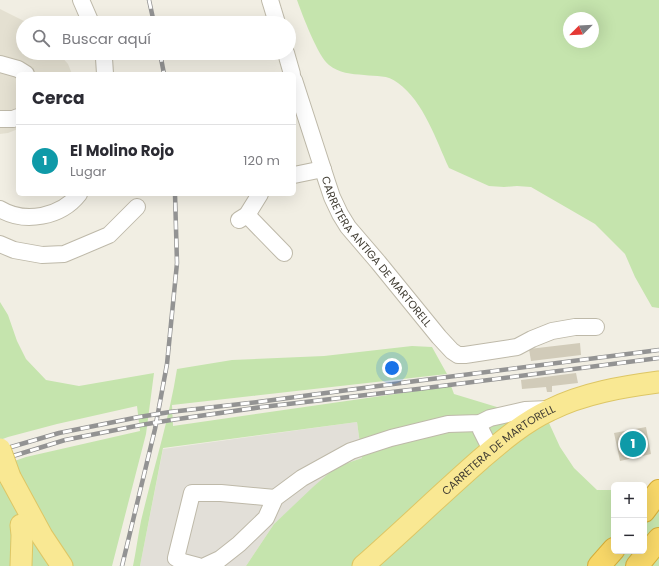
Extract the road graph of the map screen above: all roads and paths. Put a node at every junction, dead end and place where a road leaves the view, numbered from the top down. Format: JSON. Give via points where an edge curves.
{"nodes":[{"id":1,"x":81,"y":0,"type":"edge"},
{"id":2,"x":270,"y":0,"type":"edge"},
{"id":3,"x":88,"y":16,"type":"edge"},
{"id":4,"x":275,"y":16,"type":"edge"},
{"id":5,"x":104,"y":60,"type":"edge"},
{"id":6,"x":288,"y":60,"type":"edge"},
{"id":7,"x":0,"y":64,"type":"edge"},
{"id":8,"x":23,"y":72,"type":"edge"},
{"id":9,"x":105,"y":72,"type":"edge"},
{"id":10,"x":291,"y":72,"type":"edge"},
{"id":11,"x":296,"y":86,"type":"edge"},
{"id":12,"x":16,"y":118,"type":"edge"},
{"id":13,"x":0,"y":119,"type":"edge"},
{"id":14,"x":323,"y":169,"type":"junction"},
{"id":15,"x":296,"y":175,"type":"edge"},
{"id":16,"x":77,"y":196,"type":"edge"},
{"id":17,"x":259,"y":196,"type":"edge"},
{"id":18,"x":137,"y":207,"type":"dead end"},
{"id":19,"x":0,"y":209,"type":"edge"},
{"id":20,"x":0,"y":244,"type":"edge"},
{"id":21,"x":284,"y":253,"type":"dead end"},
{"id":22,"x":596,"y":327,"type":"dead end"},
{"id":23,"x":659,"y":382,"type":"edge"},
{"id":24,"x":550,"y":409,"type":"junction"},
{"id":25,"x":501,"y":415,"type":"junction"},
{"id":26,"x":480,"y":424,"type":"junction"},
{"id":27,"x":512,"y":434,"type":"junction"},
{"id":28,"x":0,"y":449,"type":"edge"},
{"id":29,"x":491,"y":450,"type":"junction"},
{"id":30,"x":10,"y":477,"type":"junction"},
{"id":31,"x":659,"y":491,"type":"edge"},
{"id":32,"x":275,"y":498,"type":"junction"},
{"id":33,"x":647,"y":507,"type":"edge"},
{"id":34,"x":21,"y":525,"type":"junction"},
{"id":35,"x":42,"y":536,"type":"junction"},
{"id":36,"x":655,"y":544,"type":"edge"},
{"id":37,"x":611,"y":553,"type":"edge"},
{"id":38,"x":21,"y":566,"type":"edge"},
{"id":39,"x":45,"y":566,"type":"edge"},
{"id":40,"x":49,"y":566,"type":"edge"},
{"id":41,"x":62,"y":566,"type":"edge"},
{"id":42,"x":198,"y":566,"type":"edge"},
{"id":43,"x":205,"y":566,"type":"edge"},
{"id":44,"x":363,"y":566,"type":"edge"},
{"id":45,"x":600,"y":566,"type":"edge"},
{"id":46,"x":637,"y":566,"type":"edge"}],
"edges":[{"from":1,"to":3,"type":"street"},
{"from":2,"to":4,"type":"street"},
{"from":5,"to":9,"type":"street"},
{"from":6,"to":10,"type":"street"},
{"from":7,"to":8,"type":"street"},
{"from":11,"to":14,"type":"street","name":"CARRETERA ANTIGA DE MARTORELL"},
{"from":12,"to":13,"type":"street"},
{"from":14,"to":15,"type":"street"},
{"from":14,"to":22,"type":"street","name":"CARRETERA ANTIGA DE MARTORELL","via":[[332,197],[348,227],[439,337],[458,355],[517,348],[552,331]]},
{"from":16,"to":19,"type":"street","via":[[53,213],[32,218]]},
{"from":17,"to":21,"type":"street","via":[[243,218]]},
{"from":18,"to":20,"type":"street","via":[[109,235],[64,254],[42,255],[14,250]]},
{"from":23,"to":24,"type":"main road","name":"CARRETERA DE MARTORELL","via":[[593,395]]},
{"from":24,"to":25,"type":"street","via":[[525,410]]},
{"from":24,"to":27,"type":"main road","name":"CARRETERA DE MARTORELL"},
{"from":25,"to":26,"type":"street"},
{"from":25,"to":27,"type":"street"},
{"from":26,"to":29,"type":"street","via":[[480,430]]},
{"from":26,"to":32,"type":"street","via":[[448,424],[351,451],[302,478]]},
{"from":27,"to":29,"type":"main road","name":"CARRETERA DE MARTORELL"},
{"from":28,"to":30,"type":"main road","bridge":true},
{"from":29,"to":44,"type":"main road","name":"CARRETERA DE MARTORELL"},
{"from":30,"to":34,"type":"main road"},
{"from":30,"to":35,"type":"main road"},
{"from":31,"to":33,"type":"highway"},
{"from":32,"to":42,"type":"street","via":[[192,493],[176,558]]},
{"from":32,"to":43,"type":"street","via":[[266,518],[220,559]]},
{"from":34,"to":38,"type":"main road"},
{"from":34,"to":39,"type":"main road"},
{"from":35,"to":40,"type":"main road"},
{"from":35,"to":41,"type":"main road"},
{"from":36,"to":46,"type":"highway"},
{"from":37,"to":45,"type":"highway"}]}
